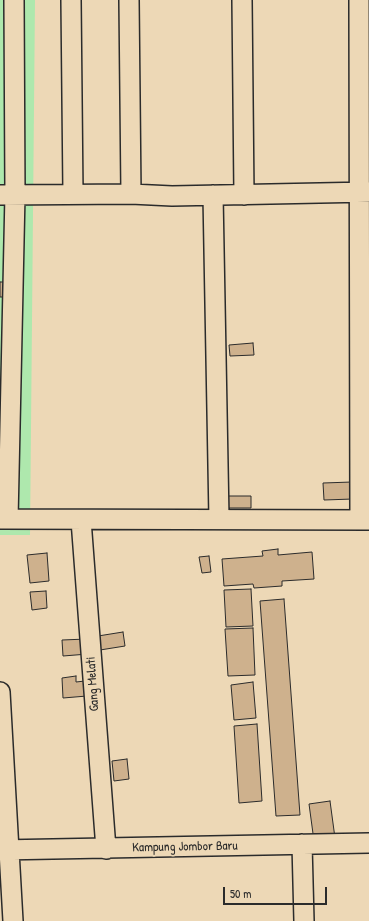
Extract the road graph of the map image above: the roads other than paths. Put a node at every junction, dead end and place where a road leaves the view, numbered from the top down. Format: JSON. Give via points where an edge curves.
{"nodes":[{"id":1,"x":14,"y":0,"type":"edge"},
{"id":2,"x":71,"y":0,"type":"edge"},
{"id":3,"x":129,"y":0,"type":"edge"},
{"id":4,"x":242,"y":0,"type":"edge"},
{"id":5,"x":359,"y":0,"type":"edge"},
{"id":6,"x":365,"y":192,"type":"edge"},
{"id":7,"x":8,"y":194,"type":"edge"},
{"id":8,"x":73,"y":194,"type":"junction"},
{"id":9,"x":131,"y":194,"type":"junction"},
{"id":10,"x":244,"y":194,"type":"junction"},
{"id":11,"x":213,"y":195,"type":"junction"},
{"id":12,"x":4,"y":519,"type":"edge"},
{"id":13,"x":219,"y":519,"type":"junction"},
{"id":14,"x":81,"y":520,"type":"junction"},
{"id":15,"x":364,"y":520,"type":"edge"},
{"id":16,"x":0,"y":692,"type":"edge"},
{"id":17,"x":369,"y":843,"type":"edge"},
{"id":18,"x":302,"y":844,"type":"junction"},
{"id":19,"x":106,"y":848,"type":"junction"},
{"id":20,"x":4,"y":850,"type":"edge"},
{"id":21,"x":13,"y":921,"type":"edge"},
{"id":22,"x":304,"y":921,"type":"edge"}],
"edges":[{"from":1,"to":7,"type":"street"},
{"from":2,"to":8,"type":"street"},
{"from":3,"to":9,"type":"street"},
{"from":4,"to":10,"type":"street"},
{"from":5,"to":6,"type":"street"},
{"from":6,"to":10,"type":"street"},
{"from":6,"to":15,"type":"street"},
{"from":7,"to":8,"type":"street"},
{"from":7,"to":12,"type":"street"},
{"from":8,"to":9,"type":"street"},
{"from":9,"to":11,"type":"street"},
{"from":10,"to":11,"type":"street"},
{"from":11,"to":13,"type":"street"},
{"from":12,"to":14,"type":"street"},
{"from":13,"to":14,"type":"street"},
{"from":13,"to":15,"type":"street"},
{"from":14,"to":19,"type":"street","name":"Gang Melati"},
{"from":16,"to":20,"type":"street"},
{"from":17,"to":18,"type":"street","name":"Kampung Jombor Baru"},
{"from":18,"to":19,"type":"street","name":"Kampung Jombor Baru"},
{"from":18,"to":22,"type":"street"},
{"from":19,"to":20,"type":"street","name":"Kampung Jombor Baru"},
{"from":20,"to":21,"type":"street"}]}
